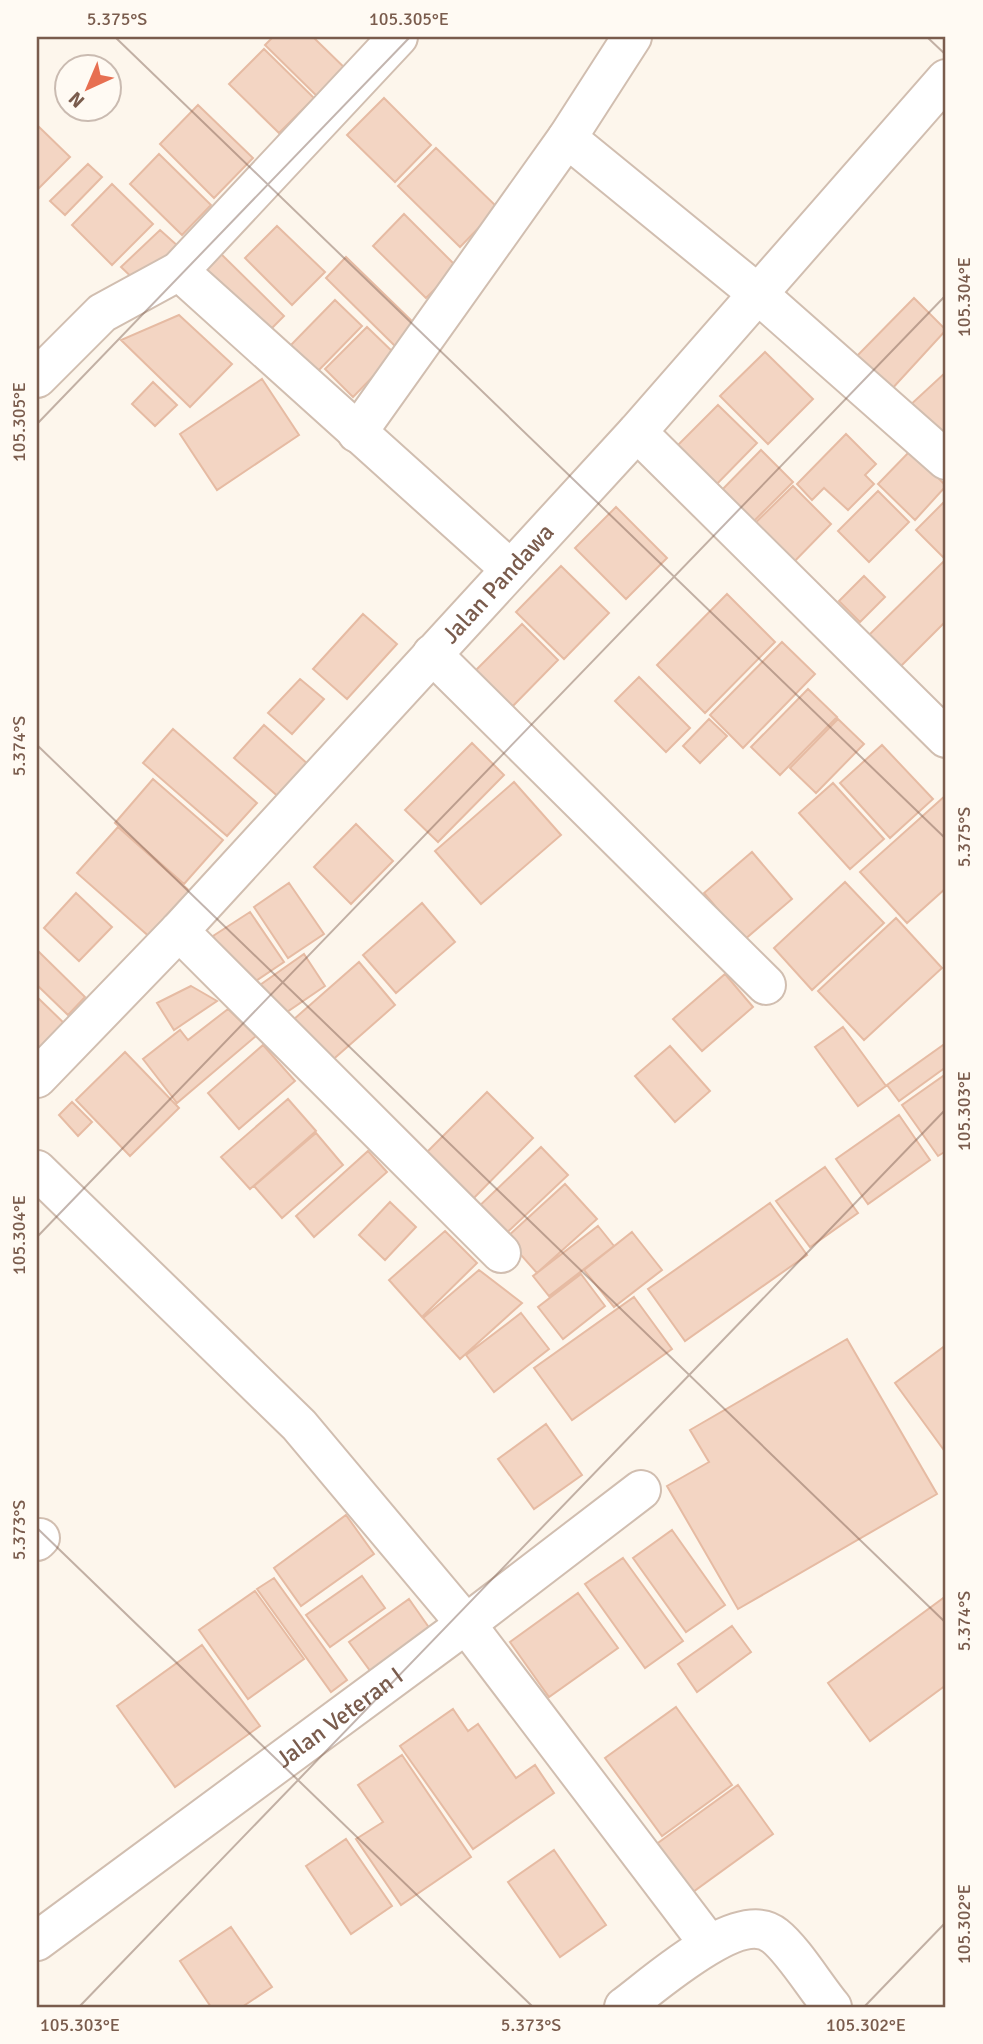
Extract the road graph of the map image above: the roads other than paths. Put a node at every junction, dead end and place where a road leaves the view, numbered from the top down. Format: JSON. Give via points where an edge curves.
{"nodes":[{"id":1,"x":398,"y":37,"type":"edge"},
{"id":2,"x":632,"y":37,"type":"edge"},
{"id":3,"x":944,"y":85,"type":"edge"},
{"id":4,"x":567,"y":138,"type":"junction"},
{"id":5,"x":179,"y":271,"type":"junction"},
{"id":6,"x":758,"y":294,"type":"junction"},
{"id":7,"x":37,"y":378,"type":"edge"},
{"id":8,"x":637,"y":432,"type":"junction"},
{"id":9,"x":357,"y":433,"type":"junction"},
{"id":10,"x":946,"y":460,"type":"edge"},
{"id":11,"x":510,"y":569,"type":"junction"},
{"id":12,"x":432,"y":654,"type":"junction"},
{"id":13,"x":946,"y":738,"type":"edge"},
{"id":14,"x":179,"y":931,"type":"junction"},
{"id":15,"x":766,"y":985,"type":"dead end"},
{"id":16,"x":37,"y":1078,"type":"edge"},
{"id":17,"x":37,"y":1170,"type":"edge"},
{"id":18,"x":501,"y":1252,"type":"dead end"},
{"id":19,"x":641,"y":1490,"type":"dead end"},
{"id":20,"x":466,"y":1624,"type":"junction"},
{"id":21,"x":37,"y":1941,"type":"edge"},
{"id":22,"x":709,"y":1944,"type":"junction"},
{"id":23,"x":624,"y":2007,"type":"edge"},
{"id":24,"x":832,"y":2007,"type":"edge"}],
"edges":[{"from":1,"to":5,"type":"street"},
{"from":2,"to":4,"type":"street"},
{"from":3,"to":6,"type":"street","name":"Jalan Pandawa"},
{"from":4,"to":6,"type":"street"},
{"from":4,"to":9,"type":"street"},
{"from":5,"to":7,"type":"street","via":[[102,313]]},
{"from":5,"to":9,"type":"street"},
{"from":6,"to":8,"type":"street","name":"Jalan Pandawa"},
{"from":6,"to":10,"type":"street"},
{"from":8,"to":11,"type":"street","name":"Jalan Pandawa"},
{"from":8,"to":13,"type":"street"},
{"from":9,"to":11,"type":"street"},
{"from":11,"to":12,"type":"street","name":"Jalan Pandawa"},
{"from":12,"to":14,"type":"street","name":"Jalan Pandawa"},
{"from":12,"to":15,"type":"street"},
{"from":14,"to":16,"type":"street","name":"Jalan Pandawa"},
{"from":14,"to":18,"type":"street"},
{"from":17,"to":20,"type":"street","via":[[299,1425]]},
{"from":19,"to":20,"type":"street","name":"Jalan Veteran I"},
{"from":20,"to":21,"type":"street","name":"Jalan Veteran I"},
{"from":20,"to":22,"type":"street"},
{"from":22,"to":23,"type":"street"},
{"from":22,"to":24,"type":"street","via":[[750,1927],[774,1934]]}]}
